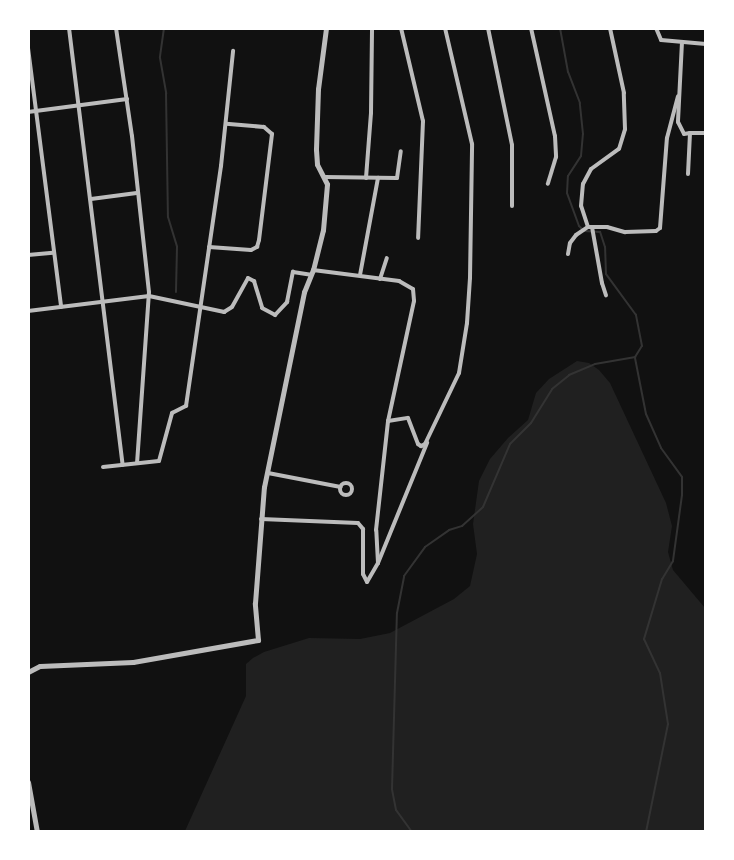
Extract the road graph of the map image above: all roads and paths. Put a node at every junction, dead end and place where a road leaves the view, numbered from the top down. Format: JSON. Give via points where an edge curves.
{"nodes":[{"id":1,"x":69,"y":28,"type":"edge"},
{"id":2,"x":116,"y":28,"type":"edge"},
{"id":3,"x":326,"y":28,"type":"edge"},
{"id":4,"x":372,"y":28,"type":"edge"},
{"id":5,"x":401,"y":28,"type":"edge"},
{"id":6,"x":445,"y":28,"type":"edge"},
{"id":7,"x":488,"y":28,"type":"edge"},
{"id":8,"x":531,"y":28,"type":"edge"},
{"id":9,"x":610,"y":28,"type":"edge"},
{"id":10,"x":656,"y":28,"type":"edge"},
{"id":11,"x":682,"y":42,"type":"junction"},
{"id":12,"x":705,"y":45,"type":"edge"},
{"id":13,"x":28,"y":48,"type":"edge"},
{"id":14,"x":233,"y":51,"type":"dead end"},
{"id":15,"x":678,"y":96,"type":"junction"},
{"id":16,"x":127,"y":99,"type":"junction"},
{"id":17,"x":79,"y":104,"type":"junction"},
{"id":18,"x":37,"y":111,"type":"junction"},
{"id":19,"x":28,"y":112,"type":"edge"},
{"id":20,"x":226,"y":124,"type":"junction"},
{"id":21,"x":705,"y":133,"type":"edge"},
{"id":22,"x":690,"y":134,"type":"junction"},
{"id":23,"x":402,"y":151,"type":"dead end"},
{"id":24,"x":688,"y":174,"type":"dead end"},
{"id":25,"x":325,"y":177,"type":"junction"},
{"id":26,"x":366,"y":178,"type":"junction"},
{"id":27,"x":378,"y":178,"type":"junction"},
{"id":28,"x":548,"y":183,"type":"dead end"},
{"id":29,"x":137,"y":193,"type":"junction"},
{"id":30,"x":91,"y":199,"type":"junction"},
{"id":31,"x":512,"y":206,"type":"dead end"},
{"id":32,"x":590,"y":227,"type":"junction"},
{"id":33,"x":418,"y":238,"type":"dead end"},
{"id":34,"x":209,"y":247,"type":"junction"},
{"id":35,"x":53,"y":253,"type":"junction"},
{"id":36,"x":568,"y":254,"type":"dead end"},
{"id":37,"x":28,"y":255,"type":"edge"},
{"id":38,"x":387,"y":258,"type":"dead end"},
{"id":39,"x":312,"y":273,"type":"junction"},
{"id":40,"x":360,"y":275,"type":"junction"},
{"id":41,"x":380,"y":279,"type":"junction"},
{"id":42,"x":606,"y":295,"type":"dead end"},
{"id":43,"x":149,"y":296,"type":"junction"},
{"id":44,"x":104,"y":300,"type":"junction"},
{"id":45,"x":61,"y":307,"type":"junction"},
{"id":46,"x":200,"y":307,"type":"junction"},
{"id":47,"x":28,"y":311,"type":"edge"},
{"id":48,"x":388,"y":421,"type":"junction"},
{"id":49,"x":427,"y":442,"type":"junction"},
{"id":50,"x":137,"y":463,"type":"junction"},
{"id":51,"x":123,"y":465,"type":"junction"},
{"id":52,"x":103,"y":467,"type":"dead end"},
{"id":53,"x":268,"y":473,"type":"junction"},
{"id":54,"x":341,"y":487,"type":"dead end"},
{"id":55,"x":261,"y":519,"type":"junction"},
{"id":56,"x":378,"y":563,"type":"junction"},
{"id":57,"x":28,"y":672,"type":"edge"},
{"id":58,"x":28,"y":782,"type":"edge"},
{"id":59,"x":37,"y":831,"type":"edge"}],
"edges":[{"from":1,"to":17,"type":"street"},
{"from":2,"to":16,"type":"street"},
{"from":3,"to":25,"type":"street","via":[[316,149],[317,164]]},
{"from":4,"to":26,"type":"street"},
{"from":5,"to":33,"type":"street","via":[[423,121]]},
{"from":6,"to":49,"type":"street","via":[[472,144],[470,278],[459,373]]},
{"from":7,"to":31,"type":"street","via":[[512,146]]},
{"from":8,"to":28,"type":"street","via":[[555,136],[556,157]]},
{"from":9,"to":32,"type":"street","via":[[624,93],[625,129],[619,150],[591,169],[583,184],[581,206]]},
{"from":10,"to":11,"type":"street","via":[[661,40]]},
{"from":11,"to":12,"type":"street"},
{"from":11,"to":15,"type":"street"},
{"from":13,"to":18,"type":"street"},
{"from":14,"to":20,"type":"street"},
{"from":15,"to":22,"type":"street","via":[[680,131]]},
{"from":15,"to":32,"type":"street","via":[[667,138],[660,228],[625,232]]},
{"from":16,"to":17,"type":"street"},
{"from":16,"to":29,"type":"street"},
{"from":17,"to":18,"type":"street"},
{"from":17,"to":30,"type":"street"},
{"from":18,"to":19,"type":"street"},
{"from":18,"to":35,"type":"street"},
{"from":20,"to":34,"type":"street"},
{"from":20,"to":34,"type":"street","via":[[264,128],[272,134],[259,240],[251,250]]},
{"from":21,"to":22,"type":"street"},
{"from":22,"to":24,"type":"street"},
{"from":23,"to":27,"type":"street","via":[[398,178]]},
{"from":25,"to":26,"type":"street"},
{"from":25,"to":39,"type":"street","via":[[323,230]]},
{"from":26,"to":27,"type":"street"},
{"from":27,"to":40,"type":"street"},
{"from":29,"to":30,"type":"street"},
{"from":29,"to":43,"type":"street"},
{"from":30,"to":44,"type":"street"},
{"from":32,"to":36,"type":"street","via":[[570,243]]},
{"from":32,"to":42,"type":"street"},
{"from":34,"to":46,"type":"street"},
{"from":35,"to":37,"type":"street"},
{"from":35,"to":45,"type":"street"},
{"from":38,"to":41,"type":"street"},
{"from":39,"to":40,"type":"street"},
{"from":39,"to":46,"type":"street","via":[[293,272],[287,302],[275,315],[262,308],[251,278],[245,281],[228,311]]},
{"from":39,"to":53,"type":"street","via":[[300,308]]},
{"from":40,"to":41,"type":"street"},
{"from":41,"to":48,"type":"street","via":[[404,283],[415,292]]},
{"from":43,"to":44,"type":"street"},
{"from":43,"to":46,"type":"street"},
{"from":43,"to":50,"type":"street"},
{"from":44,"to":45,"type":"street"},
{"from":44,"to":51,"type":"street"},
{"from":45,"to":47,"type":"street"},
{"from":46,"to":50,"type":"street","via":[[186,406],[172,413],[159,461]]},
{"from":48,"to":49,"type":"street","via":[[408,418],[418,444]]},
{"from":48,"to":56,"type":"street","via":[[376,530]]},
{"from":49,"to":56,"type":"street"},
{"from":50,"to":51,"type":"street"},
{"from":51,"to":52,"type":"street"},
{"from":53,"to":54,"type":"street"},
{"from":53,"to":55,"type":"street"},
{"from":55,"to":56,"type":"street","via":[[358,523],[363,530],[363,574],[367,582]]},
{"from":55,"to":57,"type":"street","via":[[255,603],[258,640],[133,662],[40,666]]},
{"from":58,"to":59,"type":"street"}]}
